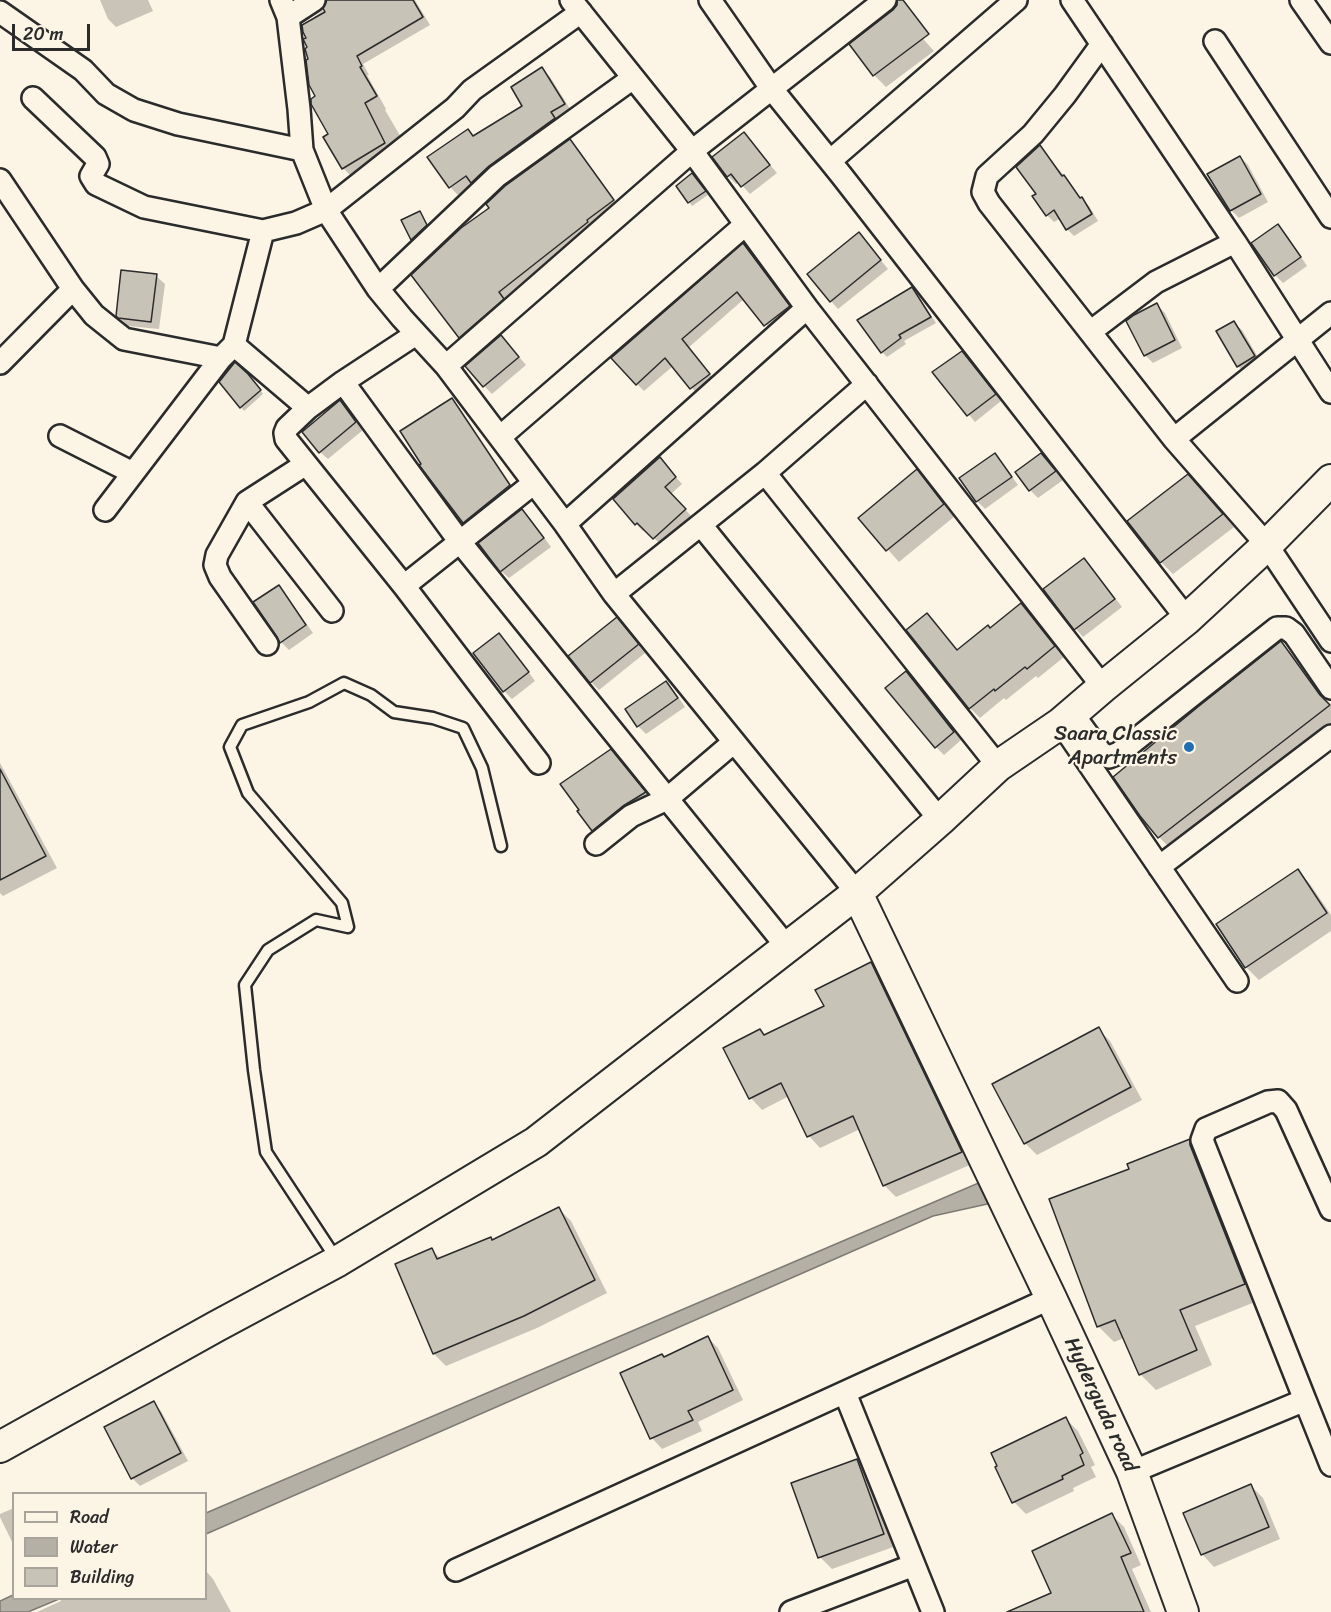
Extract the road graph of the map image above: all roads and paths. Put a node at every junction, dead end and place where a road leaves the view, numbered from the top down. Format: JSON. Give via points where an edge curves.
{"nodes":[{"id":1,"x":314,"y":0,"type":"edge"},
{"id":2,"x":711,"y":0,"type":"edge"},
{"id":3,"x":885,"y":0,"type":"edge"},
{"id":4,"x":1016,"y":0,"type":"edge"},
{"id":5,"x":1072,"y":0,"type":"edge"},
{"id":6,"x":1301,"y":0,"type":"edge"},
{"id":7,"x":576,"y":6,"type":"edge"},
{"id":8,"x":284,"y":9,"type":"edge"},
{"id":9,"x":0,"y":12,"type":"edge"},
{"id":10,"x":1215,"y":41,"type":"dead end"},
{"id":11,"x":1331,"y":43,"type":"edge"},
{"id":12,"x":1102,"y":44,"type":"junction"},
{"id":13,"x":633,"y":78,"type":"junction"},
{"id":14,"x":771,"y":88,"type":"junction"},
{"id":15,"x":33,"y":98,"type":"dead end"},
{"id":16,"x":302,"y":150,"type":"junction"},
{"id":17,"x":692,"y":151,"type":"junction"},
{"id":18,"x":830,"y":161,"type":"junction"},
{"id":19,"x":0,"y":180,"type":"edge"},
{"id":20,"x":326,"y":210,"type":"junction"},
{"id":21,"x":1331,"y":217,"type":"edge"},
{"id":22,"x":745,"y":225,"type":"junction"},
{"id":23,"x":263,"y":231,"type":"junction"},
{"id":24,"x":1236,"y":242,"type":"junction"},
{"id":25,"x":73,"y":289,"type":"junction"},
{"id":26,"x":378,"y":289,"type":"junction"},
{"id":27,"x":807,"y":308,"type":"junction"},
{"id":28,"x":1331,"y":314,"type":"edge"},
{"id":29,"x":1090,"y":332,"type":"junction"},
{"id":30,"x":416,"y":334,"type":"junction"},
{"id":31,"x":1298,"y":340,"type":"junction"},
{"id":32,"x":228,"y":351,"type":"junction"},
{"id":33,"x":0,"y":363,"type":"edge"},
{"id":34,"x":446,"y":366,"type":"junction"},
{"id":35,"x":343,"y":382,"type":"junction"},
{"id":36,"x":867,"y":384,"type":"junction"},
{"id":37,"x":1331,"y":392,"type":"edge"},
{"id":38,"x":308,"y":408,"type":"junction"},
{"id":39,"x":60,"y":436,"type":"dead end"},
{"id":40,"x":500,"y":436,"type":"junction"},
{"id":41,"x":1174,"y":439,"type":"junction"},
{"id":42,"x":306,"y":464,"type":"junction"},
{"id":43,"x":133,"y":473,"type":"junction"},
{"id":44,"x":765,"y":473,"type":"junction"},
{"id":45,"x":1331,"y":480,"type":"edge"},
{"id":46,"x":534,"y":483,"type":"junction"},
{"id":47,"x":247,"y":502,"type":"junction"},
{"id":48,"x":105,"y":510,"type":"dead end"},
{"id":49,"x":565,"y":524,"type":"junction"},
{"id":50,"x":700,"y":525,"type":"junction"},
{"id":51,"x":460,"y":542,"type":"junction"},
{"id":52,"x":1267,"y":545,"type":"junction"},
{"id":53,"x":404,"y":586,"type":"junction"},
{"id":54,"x":614,"y":594,"type":"junction"},
{"id":55,"x":332,"y":611,"type":"dead end"},
{"id":56,"x":1187,"y":619,"type":"junction"},
{"id":57,"x":1331,"y":641,"type":"edge"},
{"id":58,"x":267,"y":644,"type":"dead end"},
{"id":59,"x":1103,"y":687,"type":"junction"},
{"id":60,"x":1331,"y":688,"type":"edge"},
{"id":61,"x":1066,"y":718,"type":"junction"},
{"id":62,"x":1331,"y":736,"type":"edge"},
{"id":63,"x":734,"y":742,"type":"junction"},
{"id":64,"x":539,"y":763,"type":"dead end"},
{"id":65,"x":998,"y":766,"type":"junction"},
{"id":66,"x":667,"y":798,"type":"junction"},
{"id":67,"x":940,"y":820,"type":"junction"},
{"id":68,"x":596,"y":844,"type":"dead end"},
{"id":69,"x":501,"y":846,"type":"dead end"},
{"id":70,"x":1159,"y":867,"type":"junction"},
{"id":71,"x":857,"y":894,"type":"junction"},
{"id":72,"x":787,"y":947,"type":"junction"},
{"id":73,"x":1237,"y":981,"type":"dead end"},
{"id":74,"x":1331,"y":1209,"type":"edge"},
{"id":75,"x":338,"y":1261,"type":"junction"},
{"id":76,"x":1051,"y":1298,"type":"junction"},
{"id":77,"x":845,"y":1393,"type":"junction"},
{"id":78,"x":1305,"y":1400,"type":"junction"},
{"id":79,"x":0,"y":1447,"type":"edge"},
{"id":80,"x":1331,"y":1465,"type":"edge"},
{"id":81,"x":1132,"y":1472,"type":"junction"},
{"id":82,"x":914,"y":1565,"type":"junction"},
{"id":83,"x":456,"y":1570,"type":"dead end"},
{"id":84,"x":791,"y":1612,"type":"edge"},
{"id":85,"x":933,"y":1612,"type":"edge"},
{"id":86,"x":1183,"y":1612,"type":"edge"}],
"edges":[{"from":1,"to":8,"type":"street"},
{"from":2,"to":14,"type":"street"},
{"from":3,"to":14,"type":"street"},
{"from":4,"to":18,"type":"street"},
{"from":5,"to":12,"type":"street"},
{"from":6,"to":11,"type":"street"},
{"from":7,"to":13,"type":"street"},
{"from":7,"to":20,"type":"street"},
{"from":8,"to":16,"type":"street"},
{"from":9,"to":16,"type":"street","via":[[83,70],[106,94],[134,110],[178,124]]},
{"from":10,"to":21,"type":"street"},
{"from":12,"to":24,"type":"street"},
{"from":12,"to":29,"type":"street","via":[[1033,134],[987,176],[983,192]]},
{"from":13,"to":17,"type":"street"},
{"from":13,"to":26,"type":"street","via":[[497,176]]},
{"from":14,"to":17,"type":"street"},
{"from":14,"to":18,"type":"street"},
{"from":15,"to":23,"type":"street","via":[[94,157],[98,164],[91,176],[96,184],[144,207]]},
{"from":16,"to":20,"type":"street"},
{"from":17,"to":22,"type":"street"},
{"from":17,"to":34,"type":"street"},
{"from":18,"to":56,"type":"street"},
{"from":19,"to":25,"type":"street"},
{"from":20,"to":23,"type":"street"},
{"from":20,"to":26,"type":"street"},
{"from":22,"to":27,"type":"street"},
{"from":22,"to":40,"type":"street"},
{"from":23,"to":32,"type":"street"},
{"from":24,"to":29,"type":"street","via":[[1156,282]]},
{"from":24,"to":31,"type":"street"},
{"from":25,"to":32,"type":"street","via":[[94,315],[124,339]]},
{"from":25,"to":33,"type":"street"},
{"from":26,"to":30,"type":"street"},
{"from":27,"to":36,"type":"street"},
{"from":27,"to":49,"type":"street"},
{"from":28,"to":31,"type":"street"},
{"from":29,"to":41,"type":"street"},
{"from":30,"to":34,"type":"street"},
{"from":30,"to":35,"type":"street"},
{"from":31,"to":37,"type":"street"},
{"from":31,"to":41,"type":"street"},
{"from":32,"to":38,"type":"street"},
{"from":32,"to":43,"type":"street"},
{"from":34,"to":40,"type":"street"},
{"from":35,"to":38,"type":"street"},
{"from":35,"to":51,"type":"street"},
{"from":36,"to":44,"type":"street"},
{"from":36,"to":59,"type":"street"},
{"from":38,"to":42,"type":"street","via":[[285,433]]},
{"from":39,"to":43,"type":"street"},
{"from":40,"to":46,"type":"street"},
{"from":41,"to":52,"type":"street"},
{"from":42,"to":47,"type":"street"},
{"from":42,"to":53,"type":"street"},
{"from":43,"to":48,"type":"street"},
{"from":44,"to":50,"type":"street"},
{"from":44,"to":65,"type":"street"},
{"from":45,"to":52,"type":"main road"},
{"from":46,"to":49,"type":"street"},
{"from":46,"to":51,"type":"street"},
{"from":47,"to":55,"type":"street"},
{"from":47,"to":58,"type":"street","via":[[215,565]]},
{"from":49,"to":54,"type":"street"},
{"from":50,"to":54,"type":"street"},
{"from":50,"to":67,"type":"street"},
{"from":51,"to":53,"type":"street"},
{"from":51,"to":66,"type":"street"},
{"from":52,"to":56,"type":"main road"},
{"from":52,"to":57,"type":"street"},
{"from":53,"to":64,"type":"street"},
{"from":54,"to":63,"type":"street"},
{"from":56,"to":59,"type":"main road"},
{"from":59,"to":61,"type":"main road"},
{"from":60,"to":61,"type":"street","via":[[1294,634],[1277,628],[1119,753],[1109,757],[1101,753]]},
{"from":61,"to":65,"type":"main road"},
{"from":61,"to":70,"type":"street"},
{"from":62,"to":70,"type":"street"},
{"from":63,"to":66,"type":"street"},
{"from":63,"to":71,"type":"street"},
{"from":65,"to":67,"type":"main road"},
{"from":66,"to":68,"type":"street","via":[[631,816]]},
{"from":66,"to":72,"type":"street"},
{"from":67,"to":71,"type":"main road"},
{"from":69,"to":75,"type":"lane","via":[[482,768],[463,728],[433,718],[393,712],[371,695],[344,683],[309,702],[242,725],[230,747],[248,793],[342,903],[348,927],[316,920],[268,950],[245,985],[266,1152]]},
{"from":70,"to":73,"type":"street"},
{"from":71,"to":72,"type":"main road"},
{"from":71,"to":76,"type":"main road","name":"Hyderguda road"},
{"from":72,"to":75,"type":"main road","via":[[536,1142]]},
{"from":74,"to":78,"type":"street","via":[[1286,1110],[1278,1101],[1206,1129],[1202,1140]]},
{"from":75,"to":79,"type":"main road"},
{"from":76,"to":77,"type":"street"},
{"from":76,"to":81,"type":"main road","name":"Hyderguda road"},
{"from":77,"to":82,"type":"street"},
{"from":77,"to":83,"type":"street"},
{"from":78,"to":80,"type":"street"},
{"from":78,"to":81,"type":"street"},
{"from":81,"to":86,"type":"main road","name":"Hyderguda road"},
{"from":82,"to":84,"type":"street"},
{"from":82,"to":85,"type":"street"}]}
